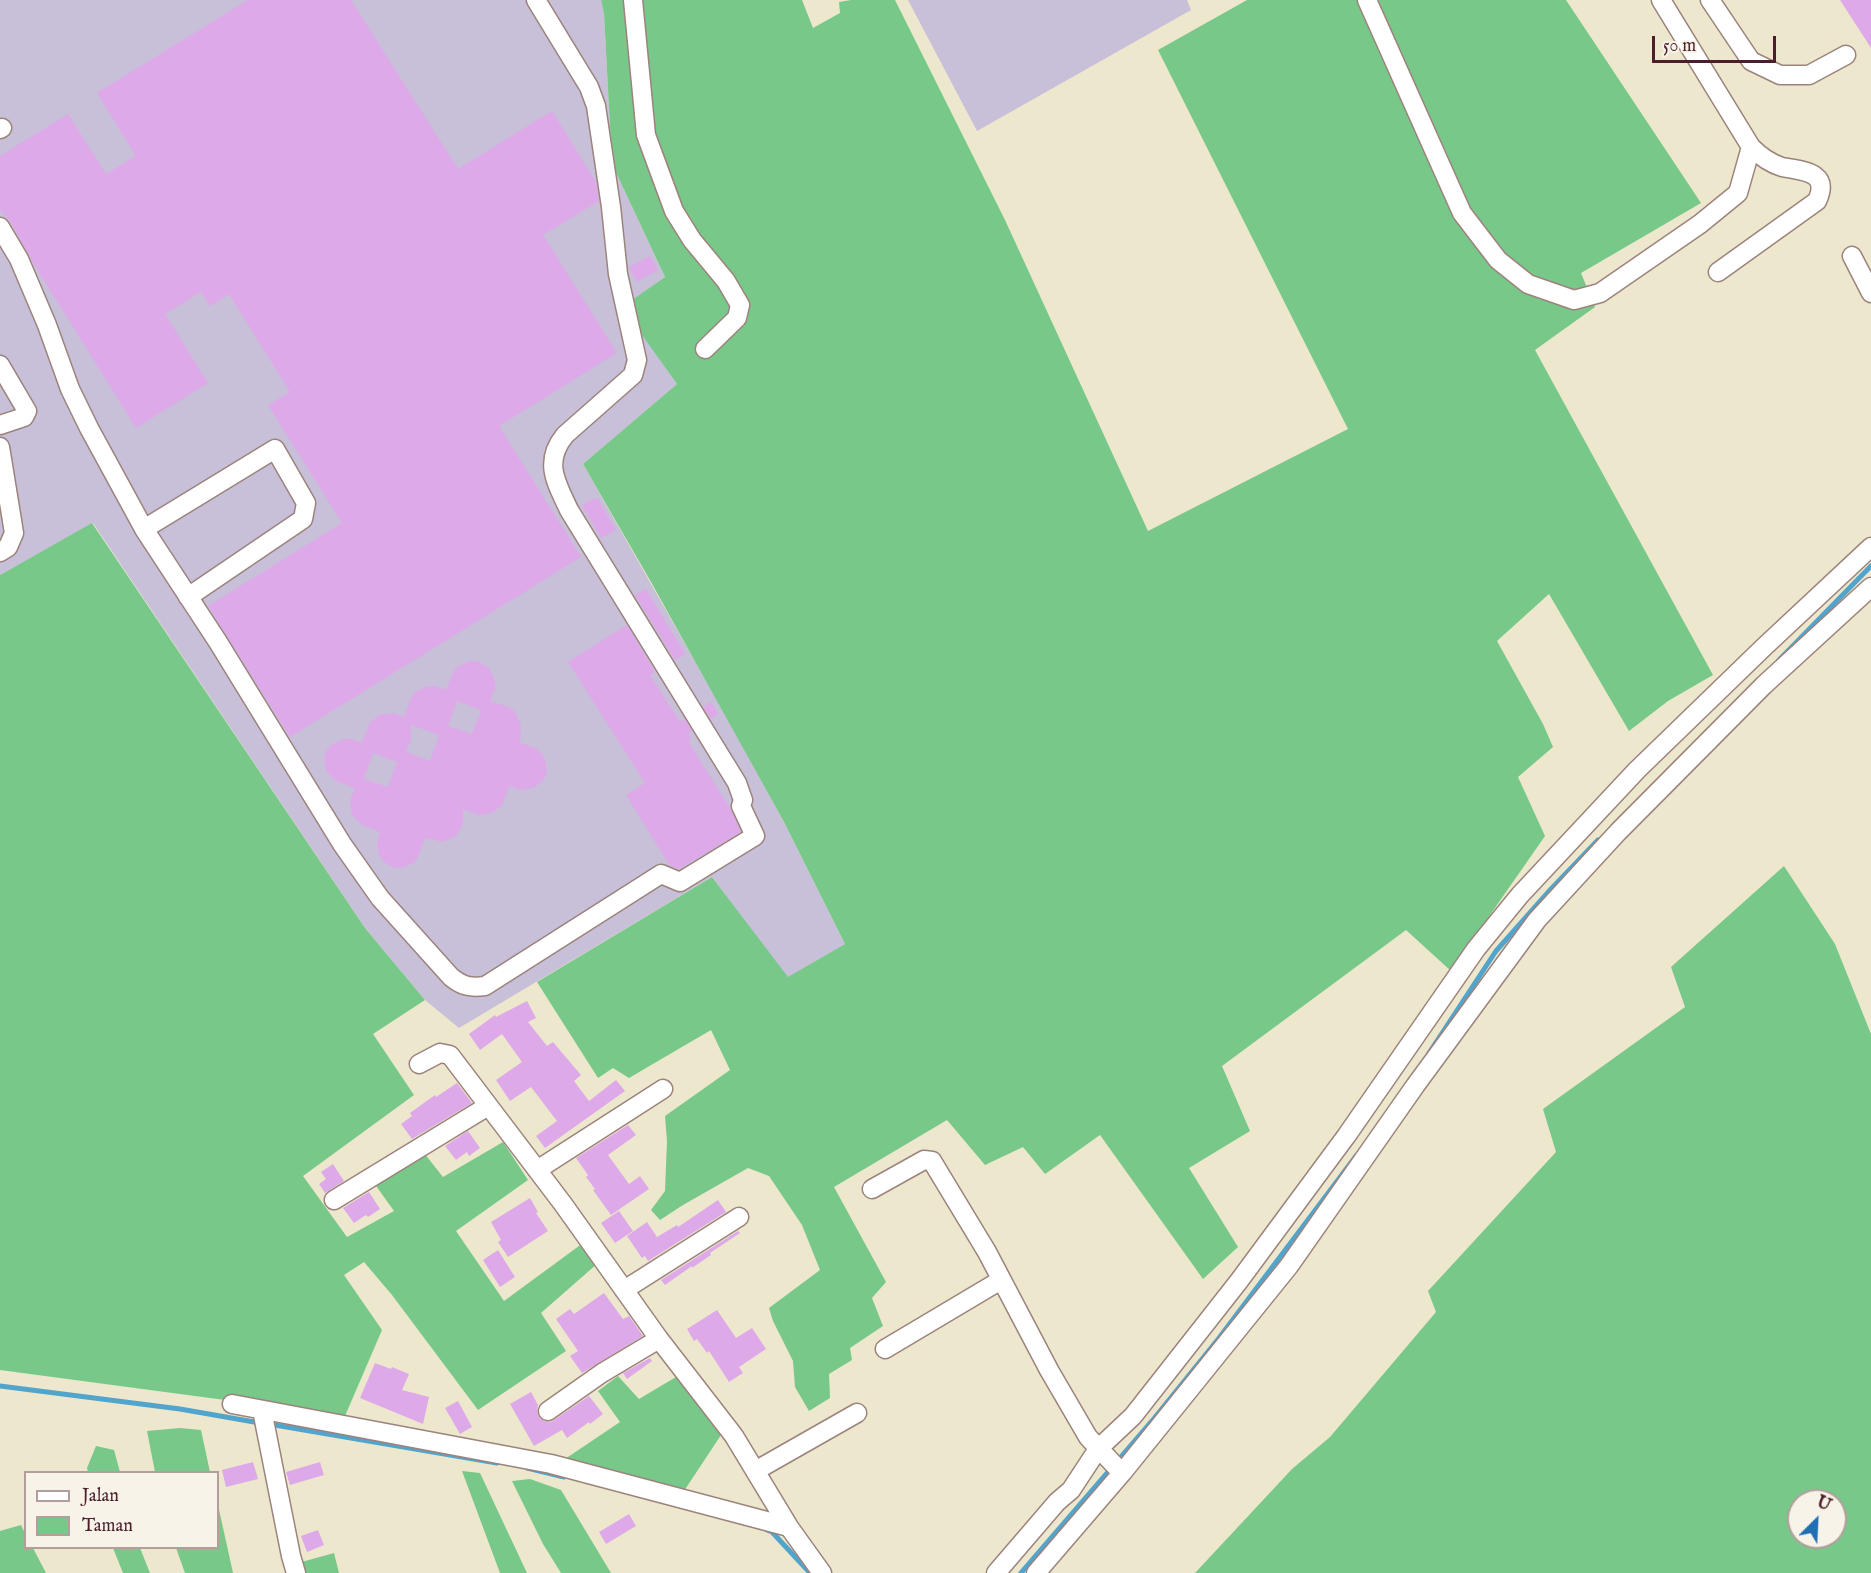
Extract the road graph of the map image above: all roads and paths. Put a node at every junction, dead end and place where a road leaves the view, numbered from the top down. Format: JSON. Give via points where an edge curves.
{"nodes":[{"id":1,"x":536,"y":0,"type":"edge"},
{"id":2,"x":633,"y":0,"type":"edge"},
{"id":3,"x":1368,"y":0,"type":"edge"},
{"id":4,"x":1661,"y":0,"type":"edge"},
{"id":5,"x":1710,"y":0,"type":"edge"},
{"id":6,"x":1846,"y":55,"type":"dead end"},
{"id":7,"x":1751,"y":147,"type":"junction"},
{"id":8,"x":0,"y":227,"type":"edge"},
{"id":9,"x":1852,"y":256,"type":"dead end"},
{"id":10,"x":1718,"y":272,"type":"dead end"},
{"id":11,"x":1871,"y":293,"type":"edge"},
{"id":12,"x":705,"y":349,"type":"dead end"},
{"id":13,"x":0,"y":365,"type":"edge"},
{"id":14,"x":0,"y":425,"type":"edge"},
{"id":15,"x":0,"y":447,"type":"edge"},
{"id":16,"x":144,"y":529,"type":"junction"},
{"id":17,"x":1871,"y":547,"type":"edge"},
{"id":18,"x":0,"y":552,"type":"edge"},
{"id":19,"x":1871,"y":587,"type":"edge"},
{"id":20,"x":188,"y":597,"type":"junction"},
{"id":21,"x":1760,"y":669,"type":"junction"},
{"id":22,"x":1530,"y":906,"type":"junction"},
{"id":23,"x":419,"y":1064,"type":"dead end"},
{"id":24,"x":663,"y":1089,"type":"dead end"},
{"id":25,"x":488,"y":1106,"type":"junction"},
{"id":26,"x":537,"y":1170,"type":"junction"},
{"id":27,"x":872,"y":1190,"type":"dead end"},
{"id":28,"x":334,"y":1200,"type":"dead end"},
{"id":29,"x":739,"y":1217,"type":"dead end"},
{"id":30,"x":1001,"y":1280,"type":"junction"},
{"id":31,"x":624,"y":1290,"type":"junction"},
{"id":32,"x":659,"y":1339,"type":"junction"},
{"id":33,"x":885,"y":1349,"type":"dead end"},
{"id":34,"x":1173,"y":1386,"type":"junction"},
{"id":35,"x":232,"y":1404,"type":"dead end"},
{"id":36,"x":262,"y":1410,"type":"junction"},
{"id":37,"x":548,"y":1411,"type":"dead end"},
{"id":38,"x":857,"y":1413,"type":"dead end"},
{"id":39,"x":1100,"y":1450,"type":"junction"},
{"id":40,"x":1119,"y":1470,"type":"junction"},
{"id":41,"x":755,"y":1471,"type":"junction"},
{"id":42,"x":789,"y":1527,"type":"junction"},
{"id":43,"x":296,"y":1573,"type":"edge"},
{"id":44,"x":822,"y":1573,"type":"edge"},
{"id":45,"x":996,"y":1573,"type":"edge"},
{"id":46,"x":1036,"y":1573,"type":"edge"}],
"edges":[{"from":1,"to":20,"type":"street","via":[[589,87],[596,106],[618,273],[637,360],[633,375],[556,445],[552,461],[554,479],[569,510],[737,783],[741,806],[755,836],[680,882],[661,874],[485,986],[472,988],[460,984],[380,898],[348,853]]},
{"from":2,"to":12,"type":"street","via":[[646,135],[674,211],[740,305],[737,318]]},
{"from":3,"to":7,"type":"street","via":[[1462,213],[1498,260],[1528,284],[1574,300],[1600,293],[1738,193]]},
{"from":4,"to":7,"type":"street"},
{"from":5,"to":6,"type":"street","via":[[1751,61],[1780,75],[1809,75]]},
{"from":7,"to":10,"type":"street","via":[[1770,162],[1814,175],[1821,192],[1817,201]]},
{"from":8,"to":16,"type":"street","via":[[19,259],[70,389]]},
{"from":9,"to":11,"type":"street"},
{"from":13,"to":14,"type":"street","via":[[27,411],[24,417]]},
{"from":15,"to":18,"type":"street","via":[[14,533],[8,547]]},
{"from":16,"to":20,"type":"street"},
{"from":16,"to":20,"type":"street","via":[[275,449],[306,503],[303,519]]},
{"from":17,"to":21,"type":"street"},
{"from":19,"to":21,"type":"street"},
{"from":21,"to":22,"type":"street","via":[[1618,832]]},
{"from":21,"to":22,"type":"street","via":[[1637,770]]},
{"from":22,"to":34,"type":"street","via":[[1476,950]]},
{"from":22,"to":34,"type":"street","via":[[1415,1086],[1289,1266],[1236,1333]]},
{"from":23,"to":25,"type":"street","via":[[440,1053],[448,1054]]},
{"from":24,"to":26,"type":"street"},
{"from":25,"to":26,"type":"street"},
{"from":25,"to":28,"type":"street"},
{"from":26,"to":31,"type":"street"},
{"from":27,"to":30,"type":"street","via":[[924,1160],[932,1161]]},
{"from":29,"to":31,"type":"street"},
{"from":30,"to":33,"type":"street"},
{"from":30,"to":39,"type":"street","via":[[1049,1370]]},
{"from":31,"to":32,"type":"street"},
{"from":32,"to":37,"type":"street"},
{"from":32,"to":41,"type":"street","via":[[734,1436]]},
{"from":34,"to":39,"type":"street","via":[[1133,1416]]},
{"from":34,"to":40,"type":"street"},
{"from":35,"to":36,"type":"street"},
{"from":36,"to":42,"type":"street","via":[[551,1464]]},
{"from":36,"to":43,"type":"street"},
{"from":38,"to":41,"type":"street"},
{"from":39,"to":40,"type":"street"},
{"from":39,"to":45,"type":"street","via":[[1071,1490]]},
{"from":40,"to":46,"type":"street"},
{"from":41,"to":42,"type":"street"},
{"from":42,"to":44,"type":"street"}]}
